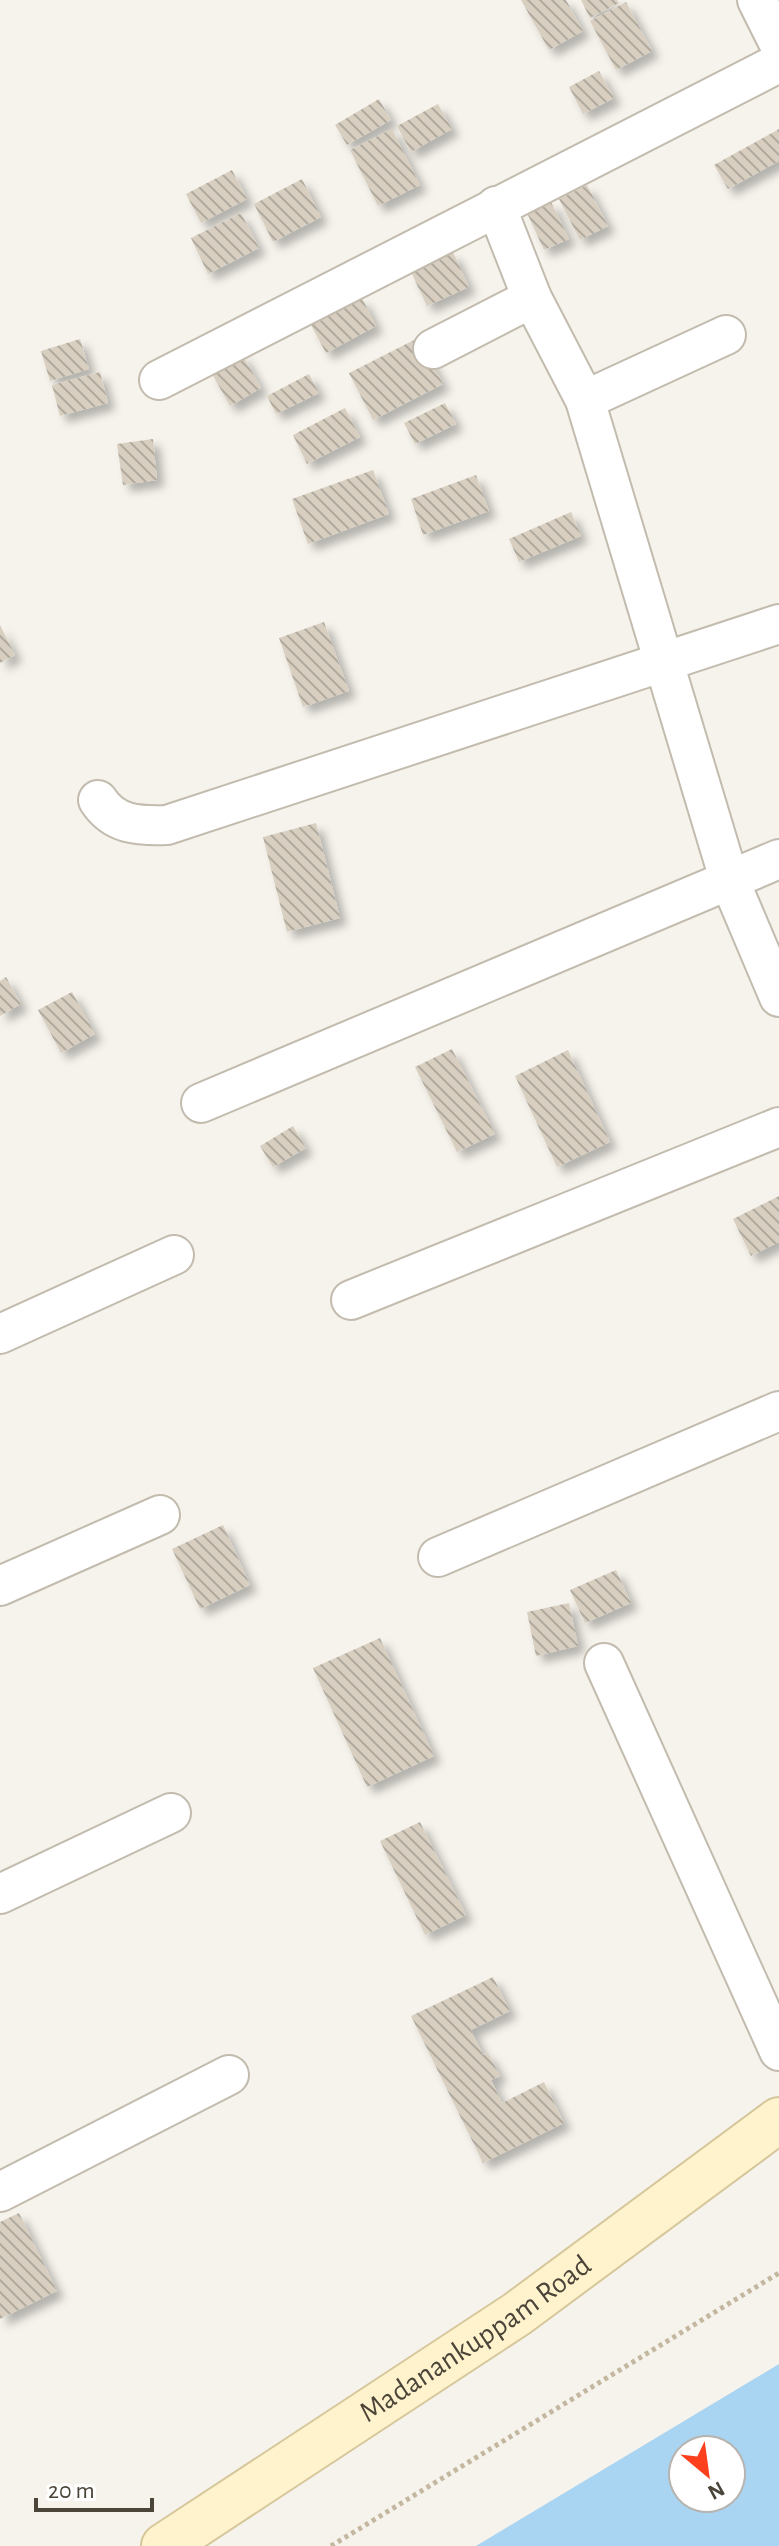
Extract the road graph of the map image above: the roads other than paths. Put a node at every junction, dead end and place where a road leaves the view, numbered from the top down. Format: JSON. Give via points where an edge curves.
{"nodes":[{"id":1,"x":757,"y":0,"type":"edge"},
{"id":2,"x":779,"y":44,"type":"edge"},
{"id":3,"x":779,"y":63,"type":"edge"},
{"id":4,"x":496,"y":206,"type":"junction"},
{"id":5,"x":532,"y":298,"type":"junction"},
{"id":6,"x":726,"y":335,"type":"dead end"},
{"id":7,"x":433,"y":349,"type":"dead end"},
{"id":8,"x":159,"y":380,"type":"dead end"},
{"id":9,"x":585,"y":400,"type":"junction"},
{"id":10,"x":779,"y":624,"type":"edge"},
{"id":11,"x":663,"y":661,"type":"junction"},
{"id":12,"x":98,"y":800,"type":"dead end"},
{"id":13,"x":779,"y":859,"type":"edge"},
{"id":14,"x":729,"y":879,"type":"junction"},
{"id":15,"x":779,"y":997,"type":"edge"},
{"id":16,"x":201,"y":1103,"type":"dead end"},
{"id":17,"x":779,"y":1127,"type":"edge"},
{"id":18,"x":174,"y":1255,"type":"dead end"},
{"id":19,"x":351,"y":1300,"type":"dead end"},
{"id":20,"x":0,"y":1334,"type":"edge"},
{"id":21,"x":779,"y":1411,"type":"edge"},
{"id":22,"x":160,"y":1515,"type":"dead end"},
{"id":23,"x":438,"y":1557,"type":"dead end"},
{"id":24,"x":0,"y":1586,"type":"edge"},
{"id":25,"x":604,"y":1663,"type":"dead end"},
{"id":26,"x":171,"y":1813,"type":"dead end"},
{"id":27,"x":0,"y":1894,"type":"edge"},
{"id":28,"x":779,"y":2051,"type":"edge"},
{"id":29,"x":229,"y":2075,"type":"dead end"},
{"id":30,"x":779,"y":2120,"type":"edge"},
{"id":31,"x":0,"y":2192,"type":"edge"},
{"id":32,"x":164,"y":2546,"type":"edge"}],
"edges":[{"from":1,"to":2,"type":"street"},
{"from":3,"to":4,"type":"street"},
{"from":4,"to":5,"type":"street"},
{"from":4,"to":8,"type":"street"},
{"from":5,"to":7,"type":"street"},
{"from":5,"to":9,"type":"street"},
{"from":6,"to":9,"type":"street"},
{"from":9,"to":11,"type":"street"},
{"from":10,"to":11,"type":"street"},
{"from":11,"to":12,"type":"street","via":[[167,825],[122,821],[107,815]]},
{"from":11,"to":14,"type":"street"},
{"from":13,"to":14,"type":"street"},
{"from":14,"to":15,"type":"street"},
{"from":14,"to":16,"type":"street"},
{"from":17,"to":19,"type":"street"},
{"from":18,"to":20,"type":"street"},
{"from":21,"to":23,"type":"street"},
{"from":22,"to":24,"type":"street"},
{"from":25,"to":28,"type":"street"},
{"from":26,"to":27,"type":"street"},
{"from":29,"to":31,"type":"street"},
{"from":30,"to":32,"type":"main road","name":"Madanankuppam Road","via":[[517,2314]]}]}
